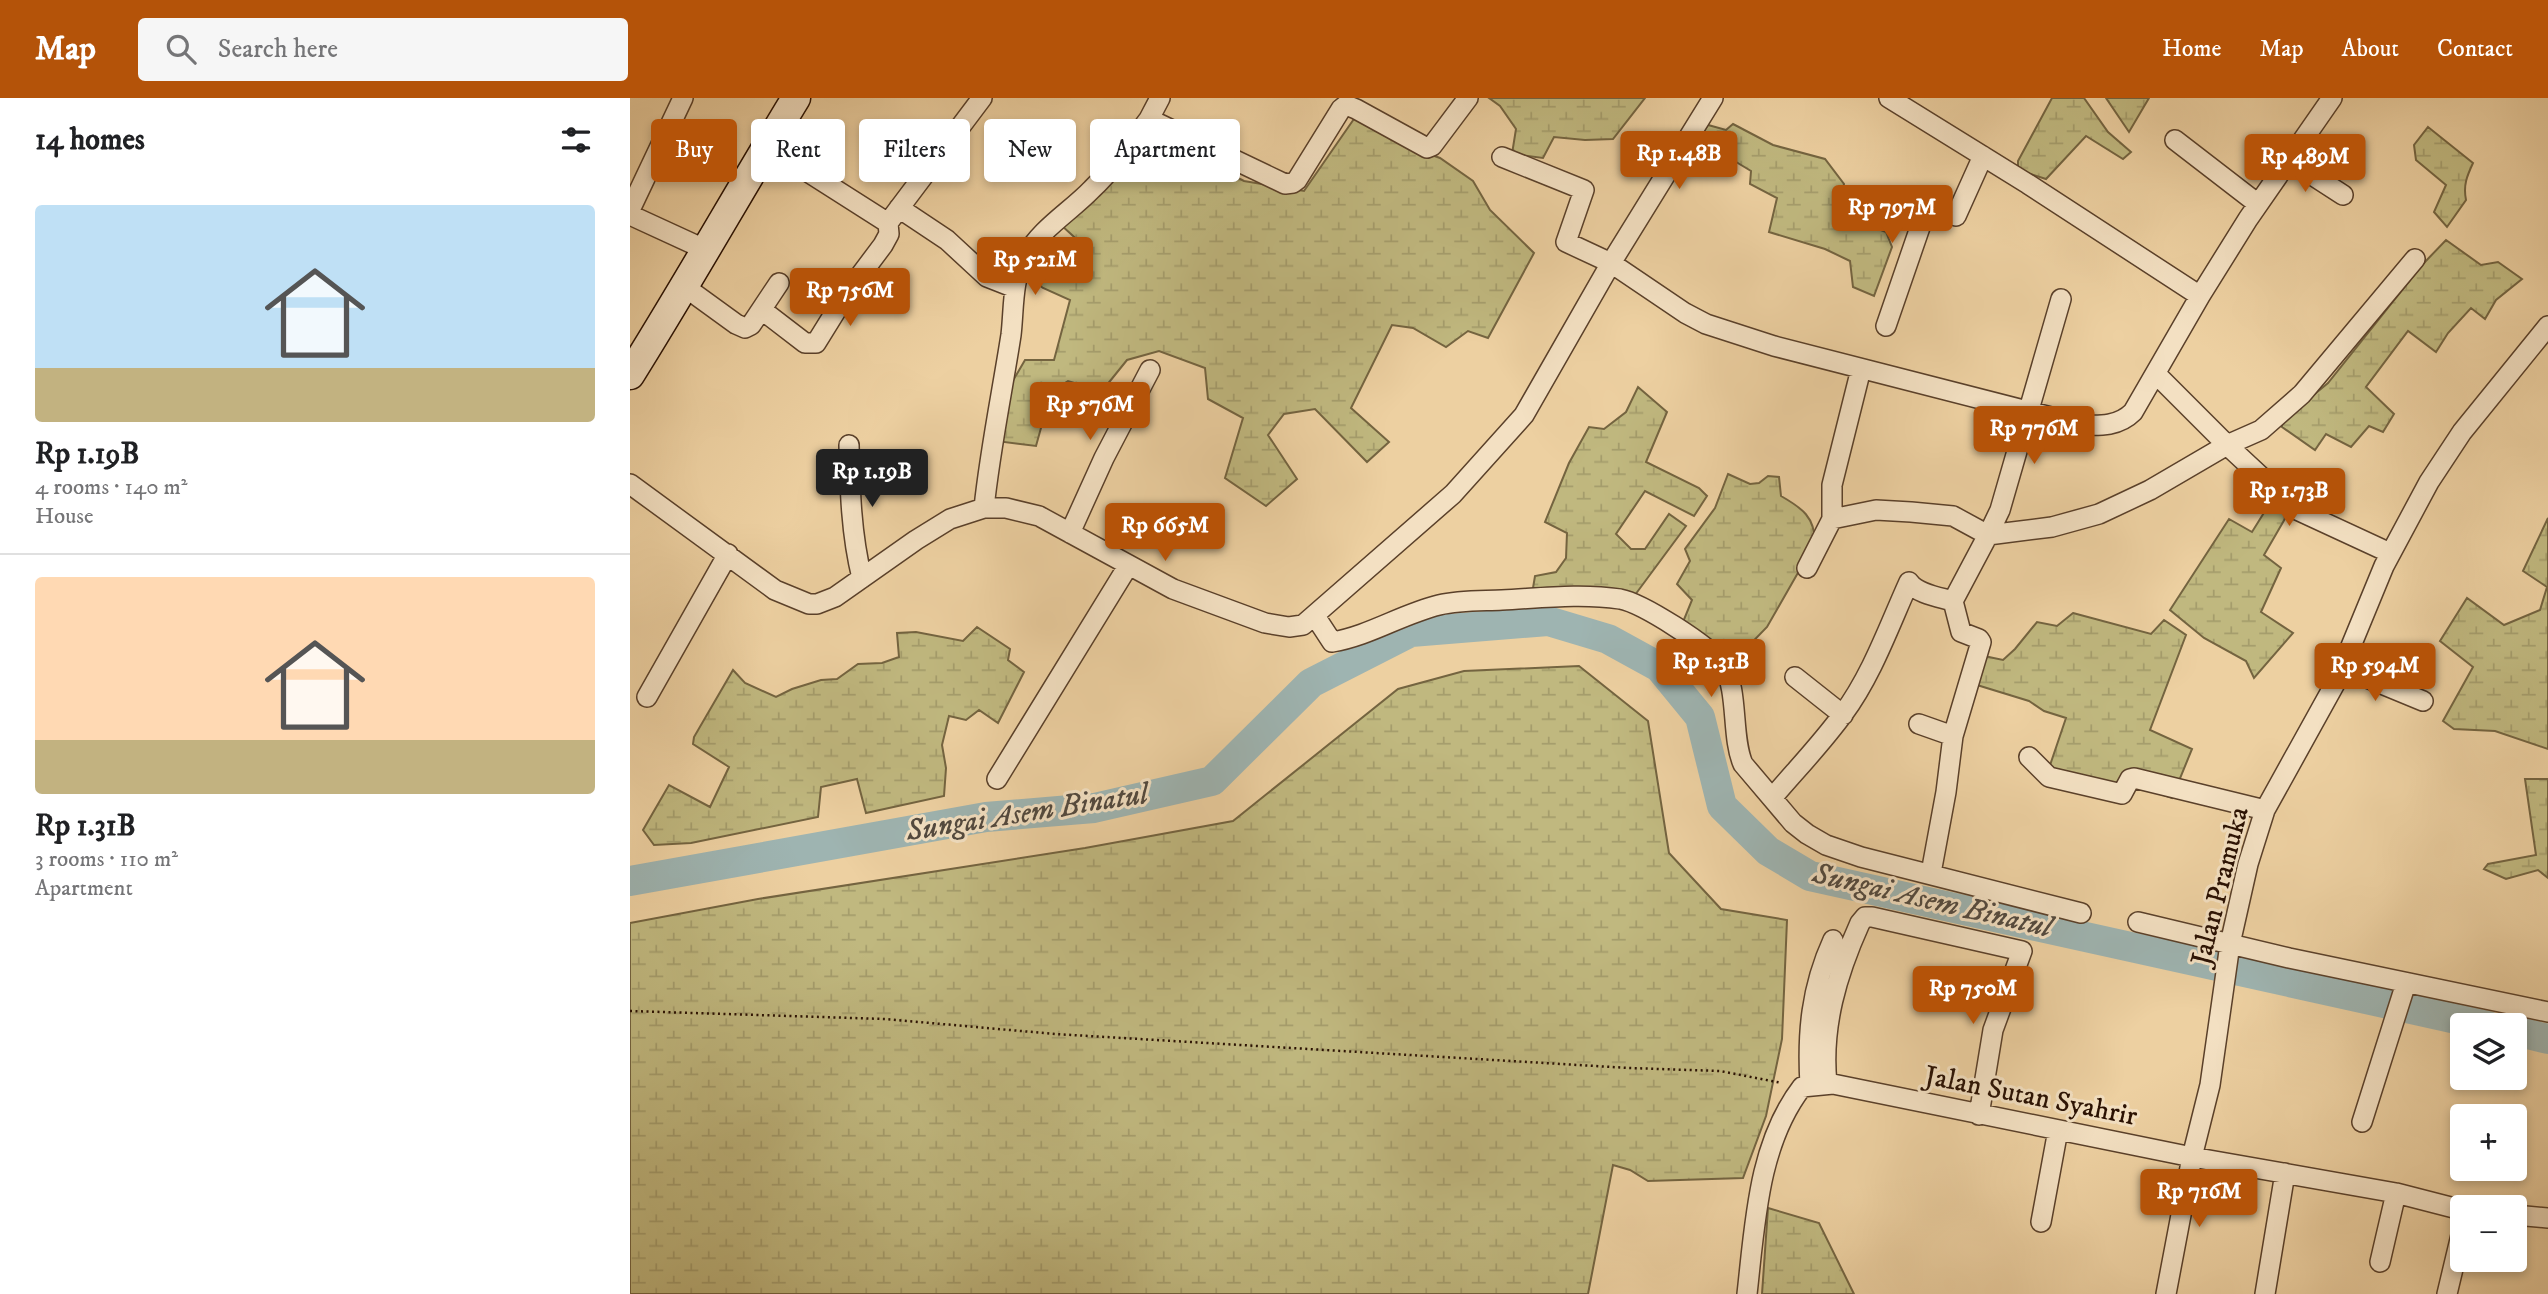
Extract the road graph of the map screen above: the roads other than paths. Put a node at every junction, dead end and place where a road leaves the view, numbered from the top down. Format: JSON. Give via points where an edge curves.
{"nodes":[{"id":1,"x":683,"y":98,"type":"edge"},
{"id":2,"x":796,"y":98,"type":"edge"},
{"id":3,"x":982,"y":98,"type":"edge"},
{"id":4,"x":1160,"y":98,"type":"edge"},
{"id":5,"x":1468,"y":98,"type":"edge"},
{"id":6,"x":1713,"y":98,"type":"edge"},
{"id":7,"x":1889,"y":98,"type":"edge"},
{"id":8,"x":2332,"y":98,"type":"edge"},
{"id":9,"x":783,"y":119,"type":"edge"},
{"id":10,"x":1149,"y":119,"type":"edge"},
{"id":11,"x":2175,"y":140,"type":"dead end"},
{"id":12,"x":1983,"y":156,"type":"junction"},
{"id":13,"x":1502,"y":158,"type":"dead end"},
{"id":14,"x":2289,"y":160,"type":"junction"},
{"id":15,"x":1240,"y":162,"type":"edge"},
{"id":16,"x":751,"y":172,"type":"edge"},
{"id":17,"x":833,"y":182,"type":"edge"},
{"id":18,"x":1099,"y":182,"type":"edge"},
{"id":19,"x":2343,"y":195,"type":"dead end"},
{"id":20,"x":2258,"y":204,"type":"junction"},
{"id":21,"x":630,"y":213,"type":"edge"},
{"id":22,"x":893,"y":215,"type":"junction"},
{"id":23,"x":704,"y":249,"type":"junction"},
{"id":24,"x":2415,"y":259,"type":"dead end"},
{"id":25,"x":1611,"y":263,"type":"junction"},
{"id":26,"x":779,"y":283,"type":"dead end"},
{"id":27,"x":685,"y":287,"type":"junction"},
{"id":28,"x":1015,"y":288,"type":"junction"},
{"id":29,"x":2200,"y":296,"type":"junction"},
{"id":30,"x":2061,"y":299,"type":"dead end"},
{"id":31,"x":762,"y":310,"type":"junction"},
{"id":32,"x":1886,"y":326,"type":"dead end"},
{"id":33,"x":2548,"y":326,"type":"edge"},
{"id":34,"x":1861,"y":369,"type":"junction"},
{"id":35,"x":1150,"y":370,"type":"dead end"},
{"id":36,"x":2156,"y":374,"type":"junction"},
{"id":37,"x":630,"y":375,"type":"edge"},
{"id":38,"x":2029,"y":411,"type":"junction"},
{"id":39,"x":2222,"y":440,"type":"junction"},
{"id":40,"x":849,"y":445,"type":"dead end"},
{"id":41,"x":630,"y":484,"type":"edge"},
{"id":42,"x":984,"y":508,"type":"junction"},
{"id":43,"x":1832,"y":519,"type":"junction"},
{"id":44,"x":1994,"y":523,"type":"junction"},
{"id":45,"x":1070,"y":533,"type":"junction"},
{"id":46,"x":2390,"y":553,"type":"junction"},
{"id":47,"x":728,"y":554,"type":"junction"},
{"id":48,"x":1128,"y":566,"type":"junction"},
{"id":49,"x":1807,"y":568,"type":"dead end"},
{"id":50,"x":862,"y":578,"type":"junction"},
{"id":51,"x":1953,"y":601,"type":"junction"},
{"id":52,"x":1315,"y":616,"type":"junction"},
{"id":53,"x":2343,"y":668,"type":"junction"},
{"id":54,"x":1795,"y":677,"type":"dead end"},
{"id":55,"x":647,"y":697,"type":"dead end"},
{"id":56,"x":2423,"y":701,"type":"dead end"},
{"id":57,"x":1843,"y":715,"type":"junction"},
{"id":58,"x":1919,"y":724,"type":"dead end"},
{"id":59,"x":1953,"y":736,"type":"junction"},
{"id":60,"x":2029,"y":757,"type":"dead end"},
{"id":61,"x":997,"y":779,"type":"dead end"},
{"id":62,"x":1773,"y":797,"type":"junction"},
{"id":63,"x":2265,"y":810,"type":"junction"},
{"id":64,"x":1931,"y":873,"type":"junction"},
{"id":65,"x":2081,"y":913,"type":"dead end"},
{"id":66,"x":2138,"y":922,"type":"dead end"},
{"id":67,"x":1833,"y":940,"type":"dead end"},
{"id":68,"x":2230,"y":947,"type":"junction"},
{"id":69,"x":2405,"y":984,"type":"junction"},
{"id":70,"x":2548,"y":1012,"type":"edge"},
{"id":71,"x":1825,"y":1086,"type":"junction"},
{"id":72,"x":1979,"y":1115,"type":"junction"},
{"id":73,"x":2362,"y":1122,"type":"dead end"},
{"id":74,"x":2058,"y":1130,"type":"junction"},
{"id":75,"x":2192,"y":1157,"type":"junction"},
{"id":76,"x":2285,"y":1173,"type":"junction"},
{"id":77,"x":2396,"y":1193,"type":"junction"},
{"id":78,"x":2450,"y":1207,"type":"edge"},
{"id":79,"x":2527,"y":1216,"type":"edge"},
{"id":80,"x":2548,"y":1218,"type":"edge"},
{"id":81,"x":2041,"y":1223,"type":"dead end"},
{"id":82,"x":2380,"y":1262,"type":"dead end"},
{"id":83,"x":2452,"y":1272,"type":"edge"},
{"id":84,"x":1747,"y":1294,"type":"edge"},
{"id":85,"x":2166,"y":1294,"type":"edge"},
{"id":86,"x":2264,"y":1294,"type":"edge"},
{"id":87,"x":2447,"y":1294,"type":"edge"}],
"edges":[{"from":1,"to":21,"type":"street"},
{"from":2,"to":9,"type":"street"},
{"from":3,"to":22,"type":"street"},
{"from":4,"to":10,"type":"street"},
{"from":5,"to":15,"type":"street","via":[[1427,148],[1346,105],[1292,184]]},
{"from":6,"to":25,"type":"street"},
{"from":7,"to":12,"type":"street"},
{"from":8,"to":14,"type":"street"},
{"from":11,"to":20,"type":"street"},
{"from":12,"to":29,"type":"street"},
{"from":12,"to":32,"type":"street","via":[[1956,216],[1927,207]]},
{"from":13,"to":25,"type":"street","via":[[1584,190],[1565,240]]},
{"from":14,"to":19,"type":"street"},
{"from":14,"to":20,"type":"street"},
{"from":16,"to":23,"type":"street"},
{"from":17,"to":22,"type":"street"},
{"from":18,"to":28,"type":"street","via":[[1037,239],[1023,259]]},
{"from":20,"to":29,"type":"street"},
{"from":21,"to":23,"type":"street"},
{"from":22,"to":28,"type":"street","via":[[947,240],[987,277]]},
{"from":22,"to":31,"type":"street","via":[[883,245],[816,343],[805,343]]},
{"from":23,"to":27,"type":"street"},
{"from":24,"to":39,"type":"street","via":[[2302,394],[2261,430]]},
{"from":25,"to":34,"type":"street","via":[[1706,324]]},
{"from":25,"to":52,"type":"street","via":[[1524,415],[1453,494]]},
{"from":26,"to":31,"type":"street"},
{"from":27,"to":31,"type":"street","via":[[745,328]]},
{"from":27,"to":37,"type":"street"},
{"from":28,"to":42,"type":"street"},
{"from":29,"to":36,"type":"street"},
{"from":30,"to":38,"type":"street"},
{"from":33,"to":46,"type":"street","name":"Jalan Pramuka","via":[[2462,432]]},
{"from":34,"to":38,"type":"street"},
{"from":34,"to":43,"type":"street","via":[[1832,485]]},
{"from":35,"to":45,"type":"street"},
{"from":36,"to":38,"type":"street","via":[[2133,412],[2113,424],[2082,425]]},
{"from":36,"to":39,"type":"street"},
{"from":38,"to":44,"type":"street"},
{"from":39,"to":44,"type":"street","via":[[2150,491],[2099,514],[2052,527]]},
{"from":39,"to":46,"type":"street","via":[[2297,510]]},
{"from":40,"to":50,"type":"street","via":[[852,525]]},
{"from":41,"to":47,"type":"street"},
{"from":42,"to":45,"type":"street","via":[[1023,511]]},
{"from":42,"to":50,"type":"street","via":[[950,519]]},
{"from":43,"to":44,"type":"street","via":[[1876,510]]},
{"from":43,"to":49,"type":"street"},
{"from":44,"to":51,"type":"street"},
{"from":45,"to":48,"type":"street"},
{"from":46,"to":53,"type":"street","name":"Jalan Pramuka"},
{"from":47,"to":50,"type":"street","via":[[775,590],[809,604],[835,597]]},
{"from":47,"to":55,"type":"street"},
{"from":48,"to":52,"type":"street","via":[[1172,589],[1265,623],[1298,626]]},
{"from":48,"to":61,"type":"street"},
{"from":51,"to":57,"type":"street","via":[[1909,582]]},
{"from":51,"to":59,"type":"street","via":[[1961,632],[1981,641]]},
{"from":52,"to":62,"type":"street","via":[[1332,642],[1411,613],[1464,601],[1584,596],[1632,603],[1692,637],[1723,665],[1737,725],[1738,754]]},
{"from":53,"to":56,"type":"street"},
{"from":53,"to":63,"type":"street","name":"Jalan Pramuka"},
{"from":54,"to":57,"type":"street"},
{"from":57,"to":62,"type":"street"},
{"from":58,"to":59,"type":"street"},
{"from":59,"to":64,"type":"street"},
{"from":60,"to":63,"type":"street","via":[[2055,780],[2122,794],[2134,778]]},
{"from":62,"to":64,"type":"street","via":[[1793,823],[1826,845]]},
{"from":63,"to":68,"type":"street","name":"Jalan Pramuka"},
{"from":64,"to":65,"type":"street"},
{"from":66,"to":68,"type":"street"},
{"from":67,"to":71,"type":"street","via":[[1812,1001],[1808,1051]]},
{"from":68,"to":69,"type":"street"},
{"from":68,"to":75,"type":"street","name":"Jalan Pramuka","via":[[2210,1085]]},
{"from":69,"to":70,"type":"street"},
{"from":69,"to":73,"type":"street"},
{"from":71,"to":72,"type":"street","name":"Jalan Sutan Syahrir"},
{"from":71,"to":72,"type":"street","via":[[1826,1038],[1834,994],[1860,923],[1872,917],[2022,951],[1993,1030]]},
{"from":71,"to":84,"type":"street","via":[[1787,1107],[1776,1134],[1758,1205]]},
{"from":72,"to":74,"type":"street","name":"Jalan Sutan Syahrir"},
{"from":74,"to":75,"type":"street","name":"Jalan Sutan Syahrir"},
{"from":74,"to":81,"type":"street"},
{"from":75,"to":76,"type":"street","name":"Jalan Sutan Syahrir"},
{"from":75,"to":85,"type":"street","name":"Jalan Pramuka"},
{"from":76,"to":77,"type":"street","name":"Jalan Sutan Syahrir"},
{"from":76,"to":86,"type":"street"},
{"from":77,"to":78,"type":"street","name":"Jalan Sutan Syahrir"},
{"from":77,"to":82,"type":"street"},
{"from":79,"to":80,"type":"street"},
{"from":83,"to":87,"type":"street"}]}
